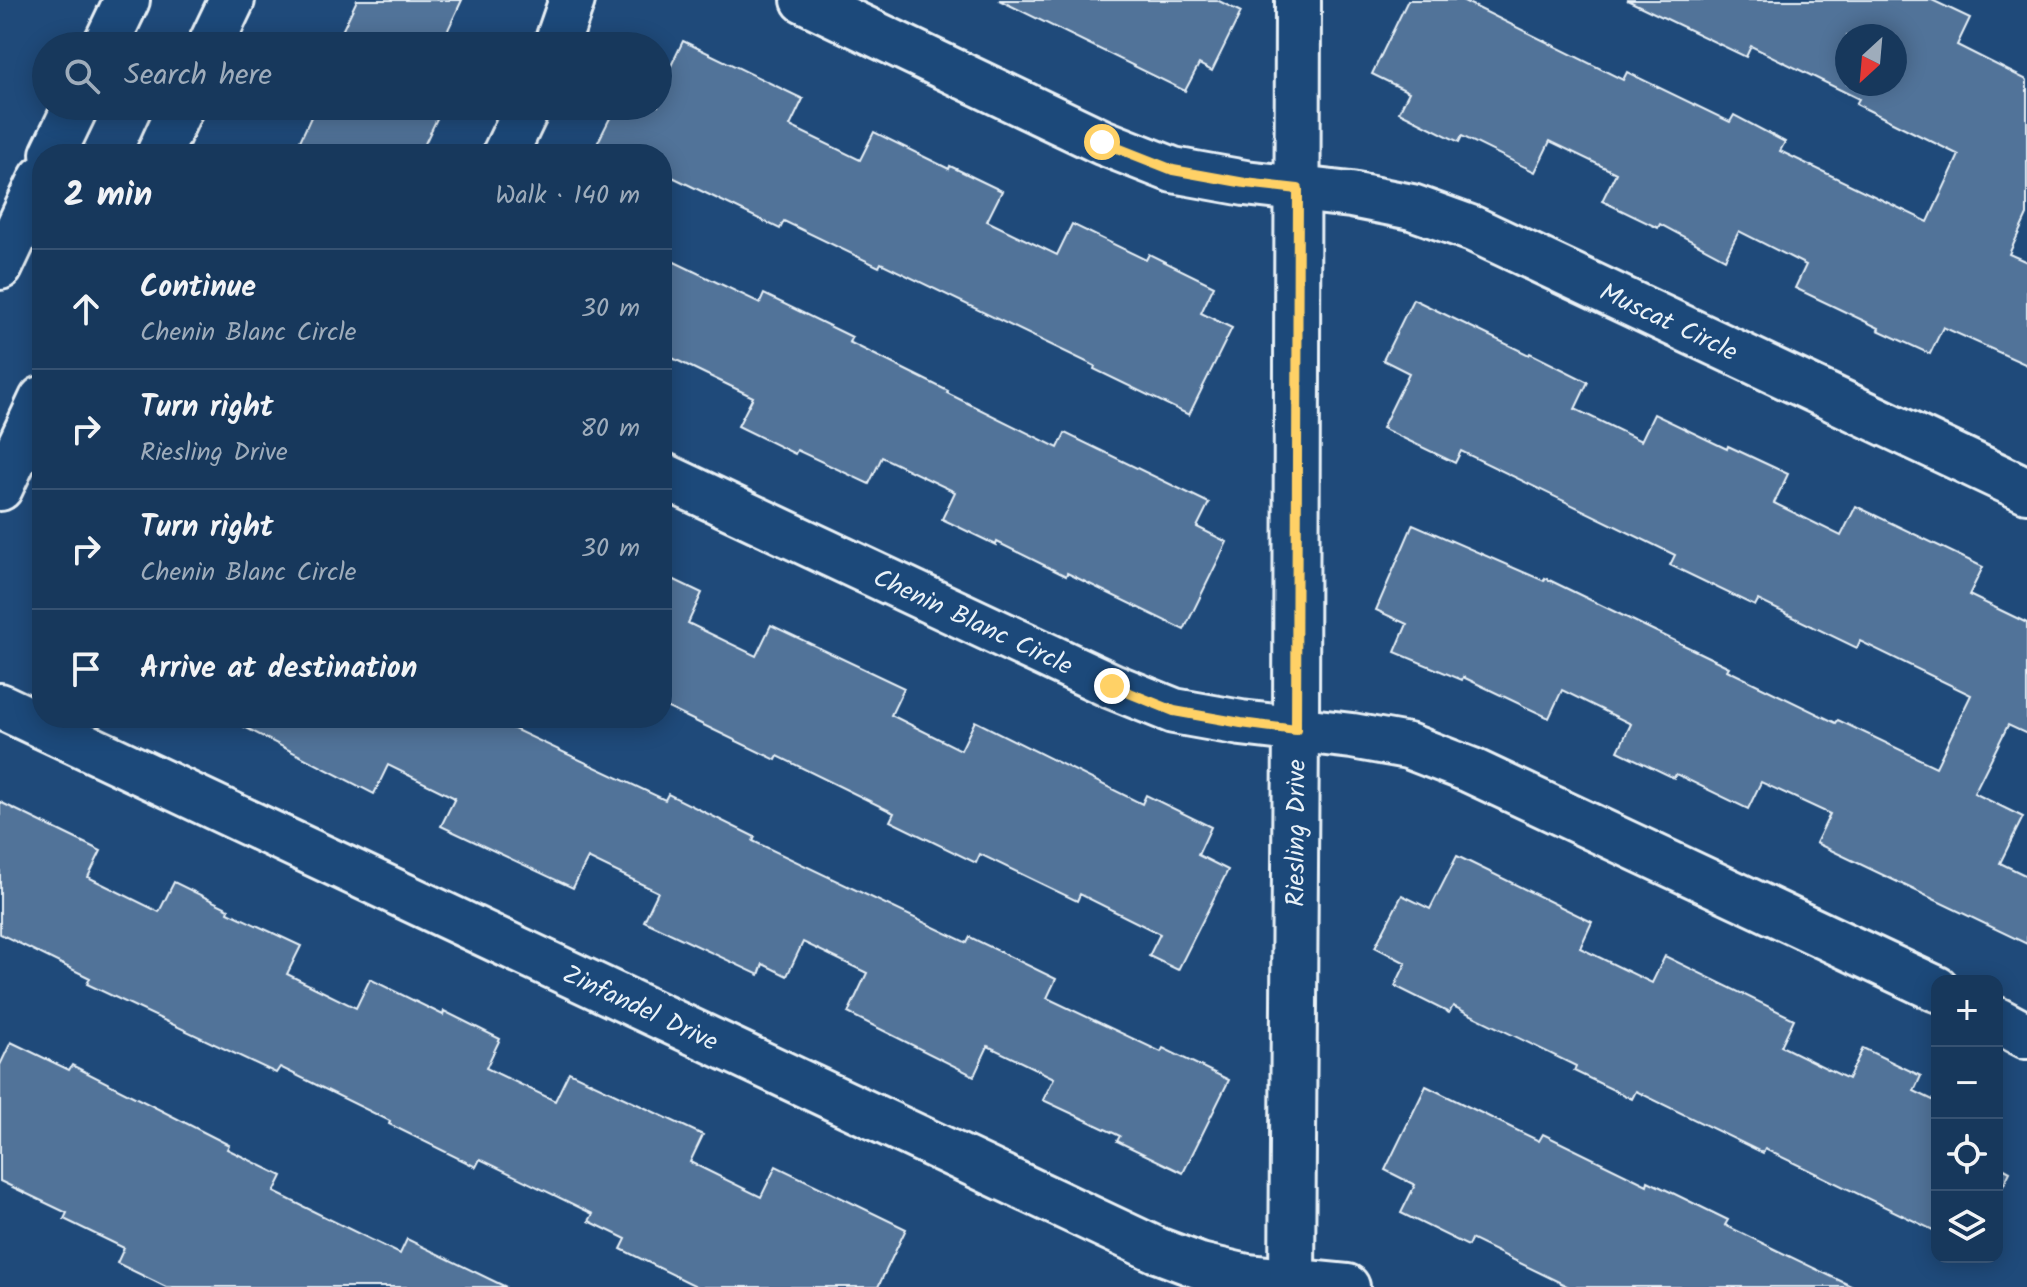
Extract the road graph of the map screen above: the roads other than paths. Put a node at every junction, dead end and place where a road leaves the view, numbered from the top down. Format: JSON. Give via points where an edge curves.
{"nodes":[{"id":1,"x":127,"y":0,"type":"edge"},
{"id":2,"x":232,"y":0,"type":"edge"},
{"id":3,"x":572,"y":0,"type":"edge"},
{"id":4,"x":804,"y":0,"type":"edge"},
{"id":5,"x":1298,"y":0,"type":"edge"},
{"id":6,"x":112,"y":32,"type":"edge"},
{"id":7,"x":217,"y":32,"type":"edge"},
{"id":8,"x":561,"y":32,"type":"edge"},
{"id":9,"x":69,"y":120,"type":"edge"},
{"id":10,"x":175,"y":120,"type":"edge"},
{"id":11,"x":521,"y":120,"type":"edge"},
{"id":12,"x":58,"y":144,"type":"edge"},
{"id":13,"x":164,"y":144,"type":"edge"},
{"id":14,"x":510,"y":144,"type":"edge"},
{"id":15,"x":1298,"y":189,"type":"junction"},
{"id":16,"x":32,"y":199,"type":"edge"},
{"id":17,"x":0,"y":267,"type":"edge"},
{"id":18,"x":32,"y":420,"type":"edge"},
{"id":19,"x":672,"y":480,"type":"edge"},
{"id":20,"x":0,"y":488,"type":"edge"},
{"id":21,"x":2027,"y":490,"type":"edge"},
{"id":22,"x":0,"y":706,"type":"edge"},
{"id":23,"x":32,"y":721,"type":"edge"},
{"id":24,"x":47,"y":728,"type":"edge"},
{"id":25,"x":1296,"y":730,"type":"junction"},
{"id":26,"x":1931,"y":986,"type":"edge"},
{"id":27,"x":2003,"y":1023,"type":"edge"},
{"id":28,"x":2027,"y":1036,"type":"edge"},
{"id":29,"x":1292,"y":1281,"type":"junction"},
{"id":30,"x":1347,"y":1287,"type":"edge"}],
"edges":[{"from":1,"to":6,"type":"street"},
{"from":2,"to":7,"type":"street"},
{"from":3,"to":8,"type":"street"},
{"from":4,"to":15,"type":"street","via":[[1102,142],[1173,170]]},
{"from":5,"to":15,"type":"street","name":"Riesling Drive"},
{"from":9,"to":12,"type":"street"},
{"from":10,"to":13,"type":"street"},
{"from":11,"to":14,"type":"street"},
{"from":15,"to":21,"type":"street","name":"Muscat Circle","via":[[1412,207],[1473,229]]},
{"from":15,"to":25,"type":"street","name":"Riesling Drive"},
{"from":16,"to":17,"type":"street"},
{"from":18,"to":20,"type":"street"},
{"from":19,"to":25,"type":"street","name":"Chenin Blanc Circle","via":[[1124,691],[1174,711]]},
{"from":22,"to":23,"type":"street","name":"Zinfandel Drive"},
{"from":24,"to":29,"type":"street","name":"Zinfandel Drive","via":[[1157,1250],[1223,1272]]},
{"from":25,"to":26,"type":"street","via":[[1408,746],[1470,770]]},
{"from":25,"to":29,"type":"street","name":"Riesling Drive"},
{"from":27,"to":28,"type":"street"},
{"from":29,"to":30,"type":"street","name":"Zinfandel Drive"}]}
